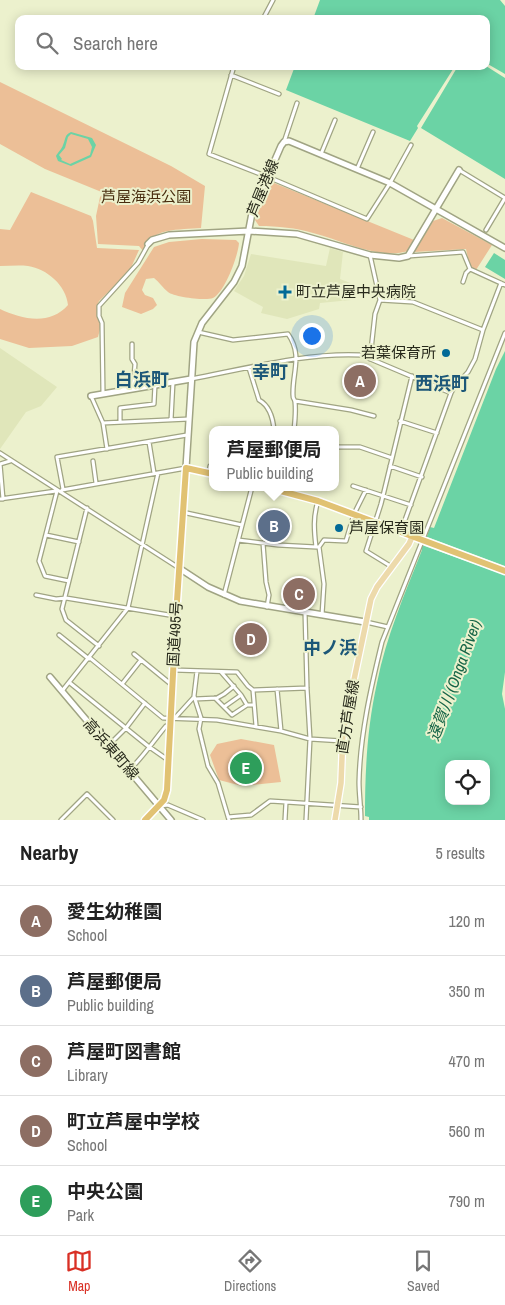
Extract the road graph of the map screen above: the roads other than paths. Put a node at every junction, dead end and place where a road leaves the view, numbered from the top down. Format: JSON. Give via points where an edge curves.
{"nodes":[{"id":1,"x":274,"y":0,"type":"edge"},
{"id":2,"x":265,"y":15,"type":"edge"},
{"id":3,"x":233,"y":70,"type":"edge"},
{"id":4,"x":231,"y":75,"type":"junction"},
{"id":5,"x":279,"y":94,"type":"dead end"},
{"id":6,"x":297,"y":103,"type":"dead end"},
{"id":7,"x":335,"y":120,"type":"dead end"},
{"id":8,"x":373,"y":132,"type":"dead end"},
{"id":9,"x":284,"y":142,"type":"junction"},
{"id":10,"x":411,"y":145,"type":"dead end"},
{"id":11,"x":320,"y":154,"type":"junction"},
{"id":12,"x":357,"y":169,"type":"junction"},
{"id":13,"x":460,"y":170,"type":"joint"},
{"id":14,"x":268,"y":177,"type":"junction"},
{"id":15,"x":390,"y":183,"type":"junction"},
{"id":16,"x":436,"y":210,"type":"junction"},
{"id":17,"x":249,"y":230,"type":"junction"},
{"id":18,"x":486,"y":230,"type":"dead end"},
{"id":19,"x":148,"y":244,"type":"joint"},
{"id":20,"x":505,"y":248,"type":"edge"},
{"id":21,"x":370,"y":255,"type":"junction"},
{"id":22,"x":408,"y":256,"type":"junction"},
{"id":23,"x":470,"y":268,"type":"junction"},
{"id":24,"x":463,"y":282,"type":"dead end"},
{"id":25,"x":503,"y":284,"type":"edge"},
{"id":26,"x":380,"y":300,"type":"junction"},
{"id":27,"x":483,"y":330,"type":"junction"},
{"id":28,"x":198,"y":332,"type":"junction"},
{"id":29,"x":505,"y":333,"type":"edge"},
{"id":30,"x":132,"y":344,"type":"dead end"},
{"id":31,"x":296,"y":359,"type":"junction"},
{"id":32,"x":370,"y":359,"type":"junction"},
{"id":33,"x":248,"y":368,"type":"junction"},
{"id":34,"x":412,"y":376,"type":"junction"},
{"id":35,"x":191,"y":380,"type":"junction"},
{"id":36,"x":173,"y":382,"type":"junction"},
{"id":37,"x":154,"y":385,"type":"junction"},
{"id":38,"x":133,"y":389,"type":"junction"},
{"id":39,"x":104,"y":393,"type":"junction"},
{"id":40,"x":451,"y":393,"type":"junction"},
{"id":41,"x":91,"y":396,"type":"joint"},
{"id":42,"x":294,"y":401,"type":"junction"},
{"id":43,"x":374,"y":416,"type":"dead end"},
{"id":44,"x":189,"y":419,"type":"junction"},
{"id":45,"x":171,"y":420,"type":"junction"},
{"id":46,"x":120,"y":422,"type":"junction"},
{"id":47,"x":400,"y":422,"type":"junction"},
{"id":48,"x":103,"y":423,"type":"junction"},
{"id":49,"x":273,"y":426,"type":"edge"},
{"id":50,"x":294,"y":426,"type":"edge"},
{"id":51,"x":436,"y":433,"type":"junction"},
{"id":52,"x":187,"y":435,"type":"junction"},
{"id":53,"x":149,"y":442,"type":"junction"},
{"id":54,"x":339,"y":446,"type":"edge"},
{"id":55,"x":107,"y":449,"type":"junction"},
{"id":56,"x":0,"y":453,"type":"edge"},
{"id":57,"x":392,"y":458,"type":"junction"},
{"id":58,"x":10,"y":460,"type":"junction"},
{"id":59,"x":93,"y":461,"type":"dead end"},
{"id":60,"x":390,"y":466,"type":"junction"},
{"id":61,"x":186,"y":468,"type":"junction"},
{"id":62,"x":156,"y":473,"type":"junction"},
{"id":63,"x":209,"y":474,"type":"edge"},
{"id":64,"x":422,"y":477,"type":"junction"},
{"id":65,"x":96,"y":483,"type":"junction"},
{"id":66,"x":352,"y":486,"type":"dead end"},
{"id":67,"x":366,"y":490,"type":"junction"},
{"id":68,"x":60,"y":491,"type":"junction"},
{"id":69,"x":251,"y":491,"type":"edge"},
{"id":70,"x":286,"y":491,"type":"edge"},
{"id":71,"x":383,"y":495,"type":"junction"},
{"id":72,"x":2,"y":499,"type":"edge"},
{"id":73,"x":318,"y":501,"type":"junction"},
{"id":74,"x":411,"y":505,"type":"junction"},
{"id":75,"x":87,"y":508,"type":"junction"},
{"id":76,"x":182,"y":512,"type":"junction"},
{"id":77,"x":354,"y":514,"type":"junction"},
{"id":78,"x":376,"y":522,"type":"junction"},
{"id":79,"x":242,"y":525,"type":"junction"},
{"id":80,"x":401,"y":532,"type":"junction"},
{"id":81,"x":46,"y":535,"type":"junction"},
{"id":82,"x":412,"y":537,"type":"junction"},
{"id":83,"x":238,"y":540,"type":"junction"},
{"id":84,"x":421,"y":541,"type":"junction"},
{"id":85,"x":79,"y":542,"type":"junction"},
{"id":86,"x":263,"y":543,"type":"junction"},
{"id":87,"x":142,"y":545,"type":"junction"},
{"id":88,"x":318,"y":547,"type":"junction"},
{"id":89,"x":392,"y":567,"type":"junction"},
{"id":90,"x":179,"y":568,"type":"junction"},
{"id":91,"x":505,"y":571,"type":"edge"},
{"id":92,"x":69,"y":581,"type":"junction"},
{"id":93,"x":36,"y":595,"type":"dead end"},
{"id":94,"x":224,"y":595,"type":"junction"},
{"id":95,"x":66,"y":598,"type":"junction"},
{"id":96,"x":267,"y":606,"type":"junction"},
{"id":97,"x":128,"y":608,"type":"junction"},
{"id":98,"x":305,"y":612,"type":"junction"},
{"id":99,"x":322,"y":615,"type":"junction"},
{"id":100,"x":176,"y":616,"type":"junction"},
{"id":101,"x":365,"y":622,"type":"junction"},
{"id":102,"x":388,"y":627,"type":"junction"},
{"id":103,"x":59,"y":635,"type":"dead end"},
{"id":104,"x":99,"y":646,"type":"junction"},
{"id":105,"x":134,"y":654,"type":"dead end"},
{"id":106,"x":89,"y":658,"type":"junction"},
{"id":107,"x":141,"y":660,"type":"junction"},
{"id":108,"x":173,"y":670,"type":"junction"},
{"id":109,"x":197,"y":671,"type":"junction"},
{"id":110,"x":220,"y":671,"type":"junction"},
{"id":111,"x":50,"y":677,"type":"dead end"},
{"id":112,"x":70,"y":683,"type":"junction"},
{"id":113,"x":122,"y":684,"type":"junction"},
{"id":114,"x":172,"y":685,"type":"junction"},
{"id":115,"x":234,"y":686,"type":"junction"},
{"id":116,"x":307,"y":688,"type":"junction"},
{"id":117,"x":277,"y":689,"type":"junction"},
{"id":118,"x":253,"y":690,"type":"junction"},
{"id":119,"x":61,"y":692,"type":"junction"},
{"id":120,"x":241,"y":695,"type":"junction"},
{"id":121,"x":195,"y":698,"type":"junction"},
{"id":122,"x":215,"y":698,"type":"junction"},
{"id":123,"x":145,"y":703,"type":"junction"},
{"id":124,"x":247,"y":705,"type":"junction"},
{"id":125,"x":254,"y":705,"type":"junction"},
{"id":126,"x":224,"y":707,"type":"junction"},
{"id":127,"x":201,"y":718,"type":"junction"},
{"id":128,"x":172,"y":719,"type":"junction"},
{"id":129,"x":256,"y":726,"type":"junction"},
{"id":130,"x":170,"y":727,"type":"junction"},
{"id":131,"x":126,"y":728,"type":"junction"},
{"id":132,"x":281,"y":731,"type":"junction"},
{"id":133,"x":310,"y":739,"type":"junction"},
{"id":134,"x":342,"y":741,"type":"junction"},
{"id":135,"x":108,"y":746,"type":"junction"},
{"id":136,"x":148,"y":746,"type":"junction"},
{"id":137,"x":168,"y":760,"type":"junction"},
{"id":138,"x":129,"y":770,"type":"junction"},
{"id":139,"x":286,"y":802,"type":"junction"},
{"id":140,"x":307,"y":803,"type":"junction"},
{"id":141,"x":337,"y":804,"type":"junction"},
{"id":142,"x":159,"y":806,"type":"junction"},
{"id":143,"x":361,"y":807,"type":"junction"},
{"id":144,"x":228,"y":819,"type":"edge"},
{"id":145,"x":61,"y":820,"type":"edge"},
{"id":146,"x":113,"y":820,"type":"edge"},
{"id":147,"x":145,"y":820,"type":"edge"},
{"id":148,"x":171,"y":820,"type":"edge"},
{"id":149,"x":203,"y":820,"type":"edge"},
{"id":150,"x":285,"y":820,"type":"edge"},
{"id":151,"x":306,"y":820,"type":"edge"},
{"id":152,"x":334,"y":820,"type":"edge"},
{"id":153,"x":361,"y":820,"type":"edge"}],
"edges":[{"from":1,"to":2,"type":"street"},
{"from":3,"to":4,"type":"street"},
{"from":4,"to":5,"type":"street"},
{"from":4,"to":14,"type":"street","via":[[209,154]]},
{"from":6,"to":9,"type":"street"},
{"from":7,"to":11,"type":"street"},
{"from":8,"to":12,"type":"street"},
{"from":9,"to":11,"type":"main road","name":"芦屋港線","via":[[289,141]]},
{"from":9,"to":14,"type":"main road","name":"芦屋港線"},
{"from":10,"to":15,"type":"street"},
{"from":11,"to":12,"type":"main road","name":"芦屋港線"},
{"from":12,"to":15,"type":"main road","name":"芦屋港線"},
{"from":13,"to":16,"type":"main road"},
{"from":13,"to":18,"type":"street","via":[[505,198]]},
{"from":14,"to":15,"type":"street","via":[[367,219]]},
{"from":14,"to":17,"type":"main road","name":"芦屋港線","via":[[252,213]]},
{"from":15,"to":16,"type":"main road","name":"芦屋港線"},
{"from":16,"to":20,"type":"main road","name":"芦屋港線"},
{"from":16,"to":22,"type":"main road"},
{"from":17,"to":19,"type":"main road","via":[[169,235]]},
{"from":17,"to":21,"type":"main road","via":[[297,234]]},
{"from":17,"to":28,"type":"main road","name":"芦屋港線","via":[[238,275]]},
{"from":19,"to":39,"type":"street","via":[[138,263],[99,306]]},
{"from":21,"to":22,"type":"main road"},
{"from":21,"to":26,"type":"street"},
{"from":22,"to":23,"type":"street","via":[[463,252]]},
{"from":23,"to":24,"type":"street"},
{"from":23,"to":25,"type":"street"},
{"from":25,"to":27,"type":"street"},
{"from":26,"to":27,"type":"street","via":[[413,302]]},
{"from":26,"to":32,"type":"street","via":[[375,314]]},
{"from":27,"to":40,"type":"street","via":[[475,359]]},
{"from":28,"to":31,"type":"street","via":[[233,340],[288,334],[294,342]]},
{"from":28,"to":35,"type":"main road","name":"芦屋港線","via":[[194,342]]},
{"from":29,"to":84,"type":"street"},
{"from":30,"to":38,"type":"street","via":[[135,364]]},
{"from":31,"to":32,"type":"street","via":[[361,355]]},
{"from":31,"to":33,"type":"street"},
{"from":31,"to":42,"type":"street"},
{"from":32,"to":34,"type":"street"},
{"from":33,"to":35,"type":"street"},
{"from":33,"to":49,"type":"street","via":[[259,400],[271,414]]},
{"from":34,"to":40,"type":"street"},
{"from":34,"to":47,"type":"street"},
{"from":35,"to":36,"type":"main road"},
{"from":35,"to":44,"type":"main road","name":"芦屋港線"},
{"from":36,"to":37,"type":"main road"},
{"from":36,"to":45,"type":"street"},
{"from":37,"to":38,"type":"main road"},
{"from":37,"to":46,"type":"street","via":[[154,404],[120,408]]},
{"from":38,"to":39,"type":"main road"},
{"from":39,"to":41,"type":"main road"},
{"from":40,"to":51,"type":"street"},
{"from":41,"to":48,"type":"street"},
{"from":42,"to":43,"type":"street"},
{"from":42,"to":50,"type":"street"},
{"from":44,"to":45,"type":"street"},
{"from":44,"to":52,"type":"main road","name":"芦屋港線"},
{"from":45,"to":46,"type":"street"},
{"from":46,"to":48,"type":"street"},
{"from":47,"to":51,"type":"street"},
{"from":47,"to":57,"type":"street"},
{"from":48,"to":55,"type":"street"},
{"from":51,"to":64,"type":"street"},
{"from":52,"to":53,"type":"street"},
{"from":52,"to":61,"type":"main road","name":"芦屋港線"},
{"from":53,"to":55,"type":"street"},
{"from":53,"to":62,"type":"street"},
{"from":54,"to":57,"type":"street","via":[[360,447]]},
{"from":55,"to":68,"type":"street","via":[[57,458]]},
{"from":56,"to":58,"type":"street"},
{"from":57,"to":60,"type":"street"},
{"from":58,"to":68,"type":"street"},
{"from":58,"to":72,"type":"street","via":[[0,464]]},
{"from":59,"to":65,"type":"street"},
{"from":60,"to":64,"type":"street"},
{"from":60,"to":71,"type":"street"},
{"from":61,"to":62,"type":"street"},
{"from":61,"to":63,"type":"highway"},
{"from":61,"to":76,"type":"highway","name":"国道495号"},
{"from":62,"to":65,"type":"street"},
{"from":62,"to":87,"type":"street"},
{"from":64,"to":74,"type":"street"},
{"from":65,"to":68,"type":"street"},
{"from":66,"to":67,"type":"street"},
{"from":67,"to":71,"type":"street"},
{"from":67,"to":77,"type":"street"},
{"from":68,"to":72,"type":"street"},
{"from":68,"to":75,"type":"street"},
{"from":68,"to":81,"type":"street"},
{"from":69,"to":79,"type":"street"},
{"from":70,"to":73,"type":"highway"},
{"from":71,"to":74,"type":"street"},
{"from":71,"to":78,"type":"street"},
{"from":73,"to":77,"type":"highway"},
{"from":73,"to":88,"type":"street","via":[[314,516]]},
{"from":74,"to":80,"type":"street"},
{"from":75,"to":85,"type":"street"},
{"from":75,"to":87,"type":"street"},
{"from":76,"to":79,"type":"street"},
{"from":76,"to":90,"type":"highway","name":"国道495号"},
{"from":77,"to":78,"type":"highway"},
{"from":77,"to":88,"type":"street","via":[[346,541],[324,540]]},
{"from":78,"to":80,"type":"highway"},
{"from":78,"to":89,"type":"street","via":[[366,551]]},
{"from":79,"to":83,"type":"street"},
{"from":80,"to":82,"type":"highway"},
{"from":81,"to":85,"type":"street"},
{"from":81,"to":92,"type":"street","via":[[39,562],[45,576]]},
{"from":82,"to":84,"type":"highway"},
{"from":82,"to":89,"type":"main road","name":"直方芦屋線"},
{"from":83,"to":86,"type":"street"},
{"from":83,"to":94,"type":"street"},
{"from":84,"to":91,"type":"highway"},
{"from":84,"to":102,"type":"street"},
{"from":85,"to":92,"type":"street"},
{"from":86,"to":88,"type":"street"},
{"from":86,"to":96,"type":"street","via":[[269,595]]},
{"from":87,"to":90,"type":"street"},
{"from":87,"to":97,"type":"street"},
{"from":88,"to":99,"type":"street","via":[[324,584]]},
{"from":89,"to":101,"type":"main road","name":"直方芦屋線","via":[[371,599]]},
{"from":90,"to":94,"type":"main road"},
{"from":90,"to":100,"type":"highway","name":"国道495号"},
{"from":92,"to":95,"type":"street"},
{"from":93,"to":95,"type":"street"},
{"from":94,"to":96,"type":"main road"},
{"from":95,"to":97,"type":"street"},
{"from":95,"to":104,"type":"street","via":[[62,609],[66,620]]},
{"from":96,"to":98,"type":"main road"},
{"from":97,"to":100,"type":"street"},
{"from":97,"to":104,"type":"street"},
{"from":98,"to":99,"type":"main road"},
{"from":98,"to":116,"type":"street"},
{"from":99,"to":101,"type":"main road"},
{"from":100,"to":108,"type":"highway","name":"国道495号"},
{"from":101,"to":102,"type":"street"},
{"from":101,"to":134,"type":"main road","name":"直方芦屋線"},
{"from":102,"to":143,"type":"street","via":[[365,721],[359,782]]},
{"from":103,"to":106,"type":"street"},
{"from":104,"to":106,"type":"street"},
{"from":105,"to":107,"type":"street"},
{"from":106,"to":112,"type":"street"},
{"from":106,"to":113,"type":"street"},
{"from":107,"to":113,"type":"street"},
{"from":107,"to":114,"type":"street"},
{"from":108,"to":109,"type":"street"},
{"from":108,"to":114,"type":"highway","name":"国道495号"},
{"from":109,"to":110,"type":"street"},
{"from":109,"to":121,"type":"street"},
{"from":110,"to":115,"type":"street"},
{"from":110,"to":118,"type":"street","via":[[237,672]]},
{"from":111,"to":119,"type":"main road","name":"高浜東町線"},
{"from":112,"to":119,"type":"street"},
{"from":112,"to":131,"type":"street"},
{"from":113,"to":123,"type":"street"},
{"from":114,"to":128,"type":"highway","name":"国道495号"},
{"from":115,"to":120,"type":"street"},
{"from":115,"to":122,"type":"street"},
{"from":116,"to":117,"type":"street"},
{"from":116,"to":133,"type":"street"},
{"from":117,"to":118,"type":"street"},
{"from":117,"to":132,"type":"street"},
{"from":118,"to":125,"type":"street"},
{"from":119,"to":135,"type":"main road","name":"高浜東町線"},
{"from":120,"to":124,"type":"street"},
{"from":120,"to":126,"type":"street"},
{"from":121,"to":122,"type":"street"},
{"from":121,"to":127,"type":"street"},
{"from":121,"to":128,"type":"street"},
{"from":122,"to":126,"type":"street"},
{"from":123,"to":128,"type":"street","via":[[164,718]]},
{"from":123,"to":131,"type":"street"},
{"from":124,"to":125,"type":"street"},
{"from":124,"to":126,"type":"street","via":[[232,715]]},
{"from":125,"to":129,"type":"street"},
{"from":127,"to":128,"type":"street"},
{"from":127,"to":129,"type":"street"},
{"from":127,"to":144,"type":"street","via":[[199,729],[208,766],[218,783]]},
{"from":128,"to":130,"type":"highway","name":"国道495号"},
{"from":129,"to":132,"type":"street"},
{"from":130,"to":136,"type":"street","via":[[166,726]]},
{"from":130,"to":137,"type":"highway","name":"国道495号"},
{"from":131,"to":135,"type":"street"},
{"from":131,"to":136,"type":"street"},
{"from":132,"to":133,"type":"street"},
{"from":133,"to":134,"type":"street"},
{"from":133,"to":140,"type":"street"},
{"from":134,"to":141,"type":"main road","name":"直方芦屋線"},
{"from":135,"to":138,"type":"main road","name":"高浜東町線"},
{"from":136,"to":137,"type":"street"},
{"from":136,"to":138,"type":"street"},
{"from":137,"to":142,"type":"highway","name":"国道495号","via":[[166,796]]},
{"from":138,"to":142,"type":"main road","name":"高浜東町線"},
{"from":139,"to":140,"type":"street"},
{"from":139,"to":144,"type":"street","via":[[270,801],[251,815]]},
{"from":139,"to":150,"type":"street"},
{"from":140,"to":141,"type":"street"},
{"from":140,"to":151,"type":"street"},
{"from":141,"to":143,"type":"street"},
{"from":141,"to":152,"type":"main road","name":"直方芦屋線"},
{"from":142,"to":147,"type":"highway","name":"国道495号"},
{"from":142,"to":148,"type":"main road","name":"高浜東町線"},
{"from":142,"to":149,"type":"street","via":[[168,805]]},
{"from":143,"to":153,"type":"street"},
{"from":145,"to":146,"type":"street","via":[[87,794]]}]}
